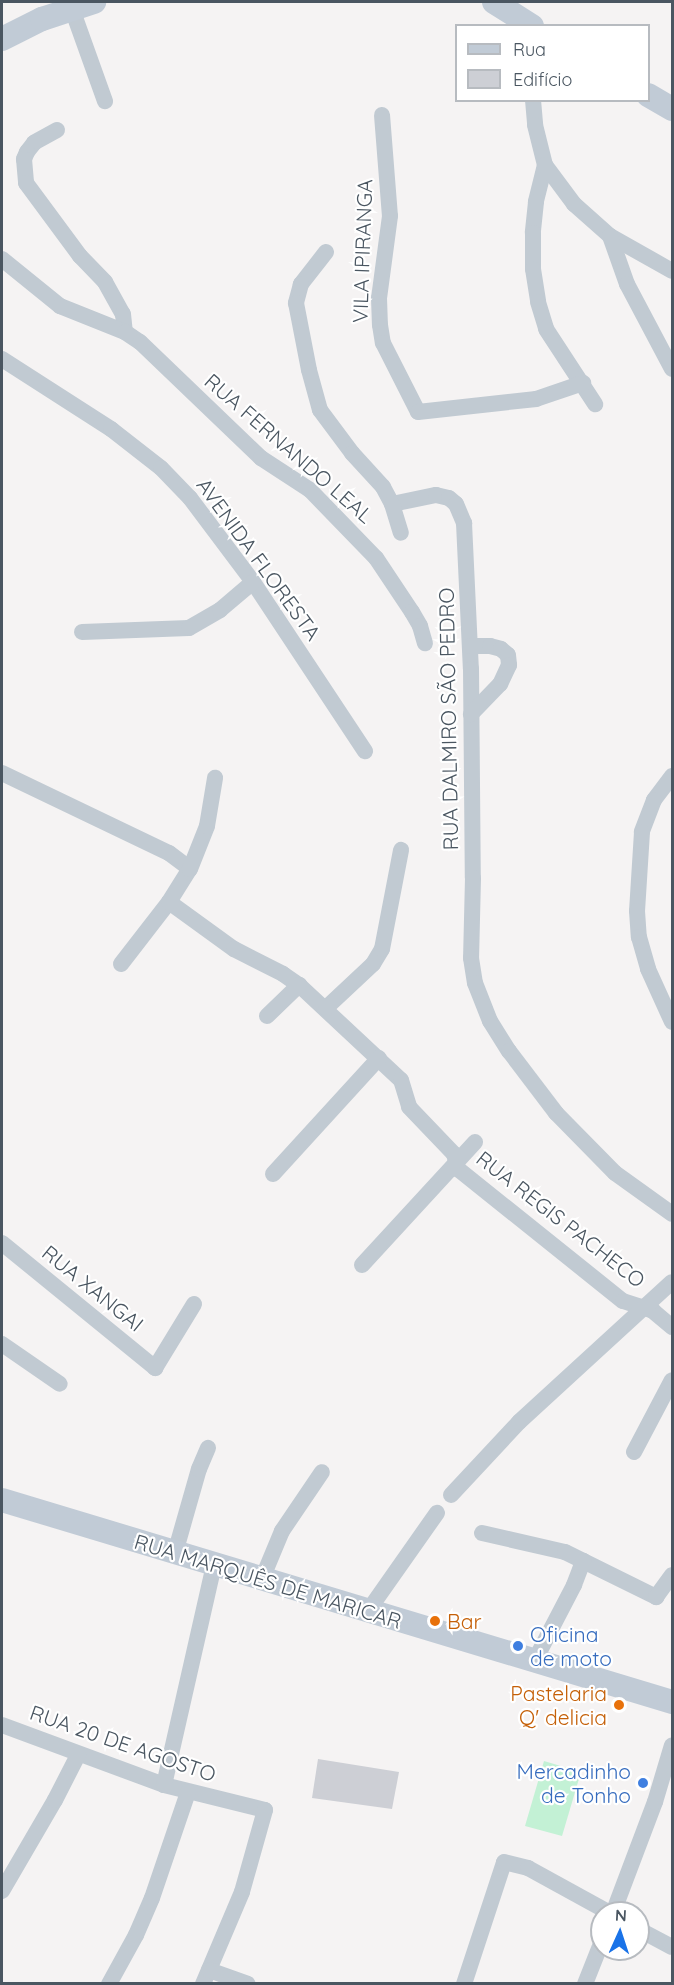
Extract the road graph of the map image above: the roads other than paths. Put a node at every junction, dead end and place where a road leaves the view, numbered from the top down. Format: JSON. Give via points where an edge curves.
{"nodes":[{"id":1,"x":494,"y":2,"type":"edge"},
{"id":2,"x":82,"y":4,"type":"edge"},
{"id":3,"x":529,"y":24,"type":"edge"},
{"id":4,"x":2,"y":39,"type":"edge"},
{"id":5,"x":650,"y":96,"type":"edge"},
{"id":6,"x":105,"y":101,"type":"dead end"},
{"id":7,"x":533,"y":102,"type":"edge"},
{"id":8,"x":672,"y":109,"type":"edge"},
{"id":9,"x":382,"y":116,"type":"dead end"},
{"id":10,"x":57,"y":130,"type":"dead end"},
{"id":11,"x":545,"y":165,"type":"junction"},
{"id":12,"x":610,"y":236,"type":"junction"},
{"id":13,"x":326,"y":252,"type":"dead end"},
{"id":14,"x":2,"y":259,"type":"edge"},
{"id":15,"x":672,"y":271,"type":"edge"},
{"id":16,"x":125,"y":332,"type":"junction"},
{"id":17,"x":2,"y":359,"type":"edge"},
{"id":18,"x":672,"y":369,"type":"edge"},
{"id":19,"x":583,"y":383,"type":"junction"},
{"id":20,"x":595,"y":404,"type":"dead end"},
{"id":21,"x":392,"y":504,"type":"junction"},
{"id":22,"x":401,"y":532,"type":"dead end"},
{"id":23,"x":253,"y":582,"type":"junction"},
{"id":24,"x":81,"y":632,"type":"dead end"},
{"id":25,"x":425,"y":643,"type":"dead end"},
{"id":26,"x":471,"y":646,"type":"junction"},
{"id":27,"x":471,"y":714,"type":"junction"},
{"id":28,"x":365,"y":751,"type":"dead end"},
{"id":29,"x":2,"y":773,"type":"edge"},
{"id":30,"x":672,"y":776,"type":"edge"},
{"id":31,"x":215,"y":778,"type":"dead end"},
{"id":32,"x":401,"y":850,"type":"dead end"},
{"id":33,"x":190,"y":870,"type":"junction"},
{"id":34,"x":169,"y":902,"type":"junction"},
{"id":35,"x":121,"y":964,"type":"dead end"},
{"id":36,"x":300,"y":985,"type":"junction"},
{"id":37,"x":326,"y":1008,"type":"junction"},
{"id":38,"x":267,"y":1016,"type":"dead end"},
{"id":39,"x":672,"y":1022,"type":"edge"},
{"id":40,"x":379,"y":1058,"type":"junction"},
{"id":41,"x":475,"y":1143,"type":"dead end"},
{"id":42,"x":456,"y":1161,"type":"junction"},
{"id":43,"x":273,"y":1174,"type":"dead end"},
{"id":44,"x":672,"y":1214,"type":"edge"},
{"id":45,"x":2,"y":1243,"type":"edge"},
{"id":46,"x":362,"y":1265,"type":"dead end"},
{"id":47,"x":672,"y":1282,"type":"edge"},
{"id":48,"x":194,"y":1304,"type":"dead end"},
{"id":49,"x":643,"y":1308,"type":"junction"},
{"id":50,"x":672,"y":1327,"type":"edge"},
{"id":51,"x":2,"y":1344,"type":"edge"},
{"id":52,"x":672,"y":1380,"type":"edge"},
{"id":53,"x":60,"y":1384,"type":"dead end"},
{"id":54,"x":208,"y":1448,"type":"dead end"},
{"id":55,"x":634,"y":1452,"type":"dead end"},
{"id":56,"x":322,"y":1472,"type":"dead end"},
{"id":57,"x":451,"y":1495,"type":"dead end"},
{"id":58,"x":2,"y":1500,"type":"edge"},
{"id":59,"x":437,"y":1513,"type":"dead end"},
{"id":60,"x":482,"y":1533,"type":"dead end"},
{"id":61,"x":175,"y":1553,"type":"junction"},
{"id":62,"x":583,"y":1561,"type":"junction"},
{"id":63,"x":214,"y":1565,"type":"junction"},
{"id":64,"x":672,"y":1575,"type":"edge"},
{"id":65,"x":262,"y":1579,"type":"junction"},
{"id":66,"x":369,"y":1611,"type":"junction"},
{"id":67,"x":534,"y":1662,"type":"junction"},
{"id":68,"x":672,"y":1702,"type":"edge"},
{"id":69,"x":2,"y":1725,"type":"edge"},
{"id":70,"x":672,"y":1745,"type":"edge"},
{"id":71,"x":78,"y":1755,"type":"junction"},
{"id":72,"x":164,"y":1785,"type":"junction"},
{"id":73,"x":188,"y":1792,"type":"junction"},
{"id":74,"x":2,"y":1891,"type":"edge"},
{"id":75,"x":616,"y":1901,"type":"edge"},
{"id":76,"x":590,"y":1902,"type":"edge"},
{"id":77,"x":650,"y":1935,"type":"edge"},
{"id":78,"x":672,"y":1947,"type":"edge"},
{"id":79,"x":594,"y":1961,"type":"edge"},
{"id":80,"x":206,"y":1977,"type":"edge"},
{"id":81,"x":109,"y":1983,"type":"edge"},
{"id":82,"x":248,"y":1983,"type":"edge"},
{"id":83,"x":464,"y":1983,"type":"edge"},
{"id":84,"x":585,"y":1983,"type":"edge"}],
"edges":[{"from":1,"to":3,"type":"main road"},
{"from":2,"to":4,"type":"main road"},
{"from":2,"to":6,"type":"street"},
{"from":5,"to":8,"type":"main road"},
{"from":7,"to":11,"type":"street"},
{"from":9,"to":19,"type":"street","name":"VILA IPIRANGA","via":[[390,216],[379,298],[380,325],[383,343],[415,408],[422,413],[536,399]]},
{"from":10,"to":16,"type":"street","via":[[34,143],[27,152],[26,183],[80,256],[105,282],[123,314]]},
{"from":11,"to":12,"type":"street","via":[[574,204]]},
{"from":11,"to":19,"type":"street","via":[[533,233],[538,302],[546,329]]},
{"from":12,"to":15,"type":"street"},
{"from":12,"to":18,"type":"street","via":[[627,284]]},
{"from":13,"to":21,"type":"street","via":[[301,284],[296,303],[311,379],[327,422],[383,487]]},
{"from":14,"to":16,"type":"street","name":"RUA FERNANDO LEAL","via":[[60,306]]},
{"from":16,"to":25,"type":"street","name":"RUA FERNANDO LEAL","via":[[250,449],[310,490],[362,542],[412,612]]},
{"from":17,"to":23,"type":"street","name":"AVENIDA FLORESTA","via":[[111,429],[161,468],[190,498]]},
{"from":19,"to":20,"type":"street"},
{"from":21,"to":22,"type":"street"},
{"from":21,"to":26,"type":"street","name":"RUA DALMIRO SÃO PEDRO","via":[[436,495],[456,504],[464,524]]},
{"from":23,"to":24,"type":"street","via":[[220,610],[189,628]]},
{"from":23,"to":28,"type":"street","name":"AVENIDA FLORESTA"},
{"from":26,"to":27,"type":"street","name":"RUA DALMIRO SÃO PEDRO"},
{"from":26,"to":27,"type":"street","via":[[501,649],[508,655],[509,665],[500,684]]},
{"from":27,"to":44,"type":"street","name":"RUA DALMIRO SÃO PEDRO","via":[[471,958],[481,999],[509,1051],[556,1113],[615,1173]]},
{"from":29,"to":33,"type":"street","via":[[169,853]]},
{"from":30,"to":39,"type":"street","via":[[654,800],[642,832],[637,911],[639,938],[648,969]]},
{"from":31,"to":33,"type":"street","via":[[207,826]]},
{"from":32,"to":37,"type":"street","via":[[382,949],[373,964]]},
{"from":33,"to":34,"type":"street"},
{"from":34,"to":35,"type":"street"},
{"from":34,"to":36,"type":"street","name":"RUA REGIS PACHECO","via":[[234,949]]},
{"from":36,"to":37,"type":"street","name":"RUA REGIS PACHECO"},
{"from":36,"to":38,"type":"street"},
{"from":37,"to":40,"type":"street","name":"RUA REGIS PACHECO"},
{"from":40,"to":42,"type":"street","name":"RUA REGIS PACHECO","via":[[401,1080],[413,1113],[454,1154]]},
{"from":40,"to":43,"type":"street"},
{"from":41,"to":42,"type":"street"},
{"from":42,"to":46,"type":"street"},
{"from":42,"to":49,"type":"street","name":"RUA REGIS PACHECO","via":[[458,1169],[592,1278],[623,1301]]},
{"from":45,"to":48,"type":"street","name":"RUA XANGAI","via":[[155,1368]]},
{"from":47,"to":49,"type":"street"},
{"from":49,"to":50,"type":"street","name":"RUA REGIS PACHECO"},
{"from":49,"to":57,"type":"street","via":[[519,1422]]},
{"from":51,"to":53,"type":"street"},
{"from":52,"to":55,"type":"street"},
{"from":54,"to":61,"type":"street"},
{"from":56,"to":65,"type":"street","via":[[282,1531]]},
{"from":58,"to":61,"type":"main road","name":"RUA MARQUÊS DE MARICAR"},
{"from":59,"to":66,"type":"street"},
{"from":60,"to":62,"type":"street","via":[[549,1546]]},
{"from":61,"to":63,"type":"main road","name":"RUA MARQUÊS DE MARICAR"},
{"from":62,"to":64,"type":"street","via":[[656,1597]]},
{"from":62,"to":67,"type":"street"},
{"from":63,"to":65,"type":"main road","name":"RUA MARQUÊS DE MARICAR"},
{"from":63,"to":72,"type":"street"},
{"from":65,"to":66,"type":"main road","name":"RUA MARQUÊS DE MARICAR"},
{"from":66,"to":67,"type":"main road","name":"RUA MARQUÊS DE MARICAR"},
{"from":67,"to":68,"type":"main road","name":"RUA MARQUÊS DE MARICAR"},
{"from":69,"to":71,"type":"street","name":"RUA 20 DE AGOSTO"},
{"from":70,"to":75,"type":"street","via":[[651,1813]]},
{"from":71,"to":72,"type":"street","name":"RUA 20 DE AGOSTO"},
{"from":71,"to":74,"type":"street"},
{"from":72,"to":73,"type":"street","name":"RUA 20 DE AGOSTO"},
{"from":73,"to":80,"type":"street","name":"RUA 20 DE AGOSTO","via":[[265,1810],[242,1892]]},
{"from":73,"to":81,"type":"street","via":[[152,1898]]},
{"from":76,"to":83,"type":"street","via":[[528,1868],[504,1862]]},
{"from":77,"to":78,"type":"street"},
{"from":79,"to":84,"type":"street"},
{"from":80,"to":82,"type":"street"}]}
